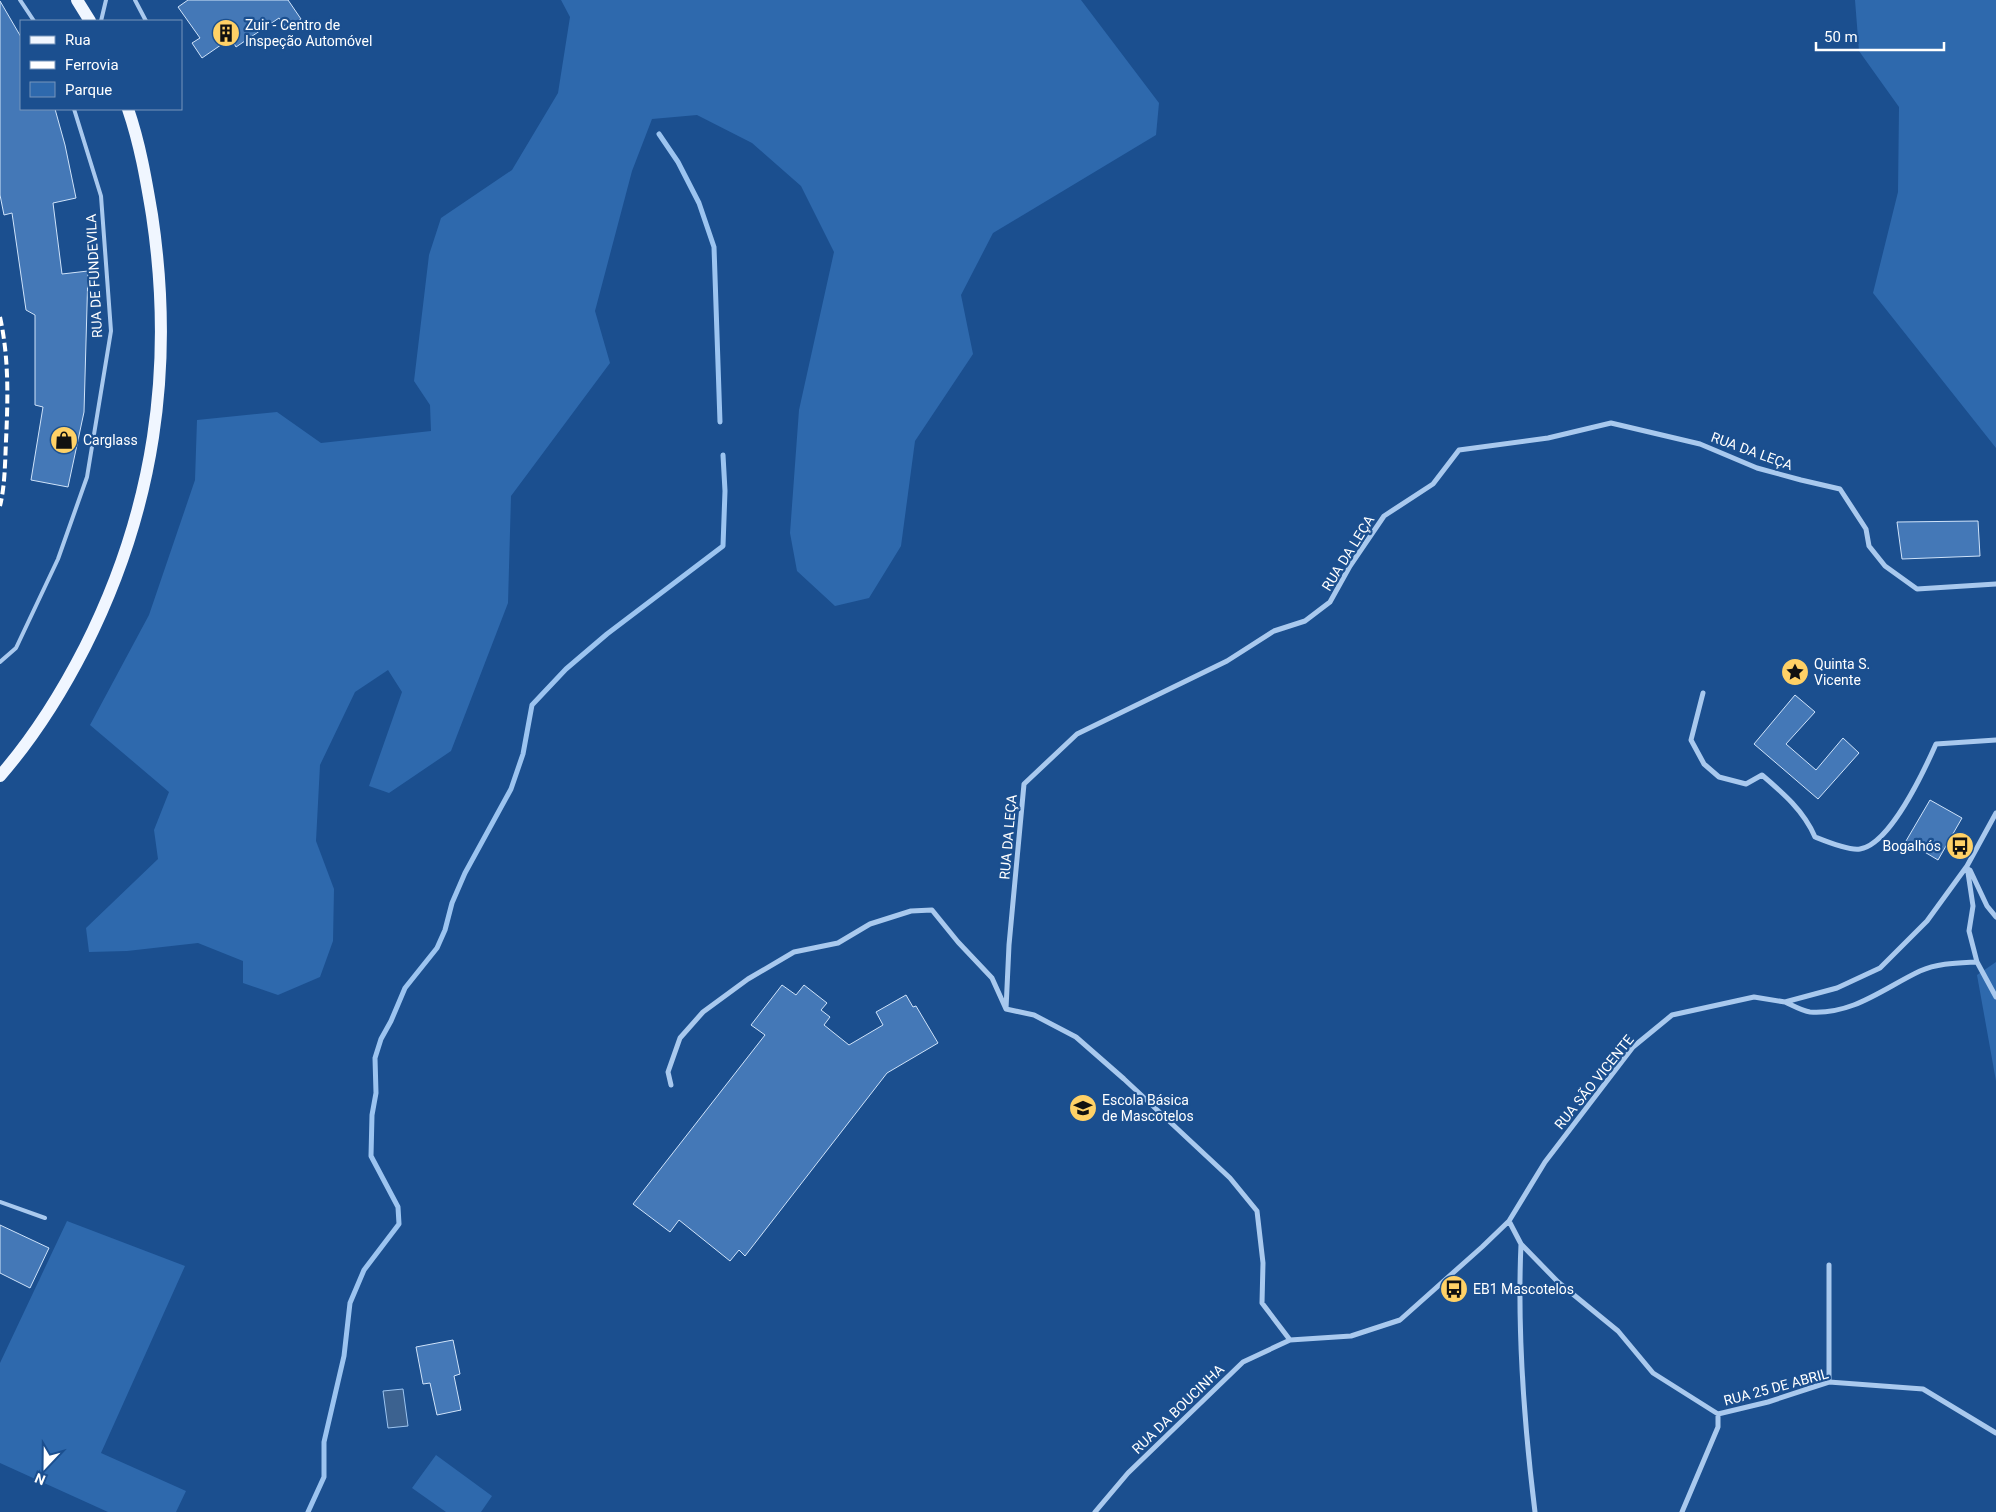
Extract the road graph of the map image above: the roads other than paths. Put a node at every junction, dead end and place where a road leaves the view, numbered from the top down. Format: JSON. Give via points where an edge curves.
{"nodes":[{"id":1,"x":20,"y":0,"type":"edge"},
{"id":2,"x":76,"y":0,"type":"edge"},
{"id":3,"x":106,"y":0,"type":"edge"},
{"id":4,"x":136,"y":0,"type":"edge"},
{"id":5,"x":33,"y":20,"type":"edge"},
{"id":6,"x":89,"y":20,"type":"edge"},
{"id":7,"x":100,"y":20,"type":"edge"},
{"id":8,"x":146,"y":20,"type":"edge"},
{"id":9,"x":74,"y":110,"type":"edge"},
{"id":10,"x":128,"y":110,"type":"edge"},
{"id":11,"x":1996,"y":584,"type":"edge"},
{"id":12,"x":0,"y":662,"type":"edge"},
{"id":13,"x":1703,"y":693,"type":"dead end"},
{"id":14,"x":1996,"y":740,"type":"edge"},
{"id":15,"x":0,"y":776,"type":"edge"},
{"id":16,"x":1996,"y":813,"type":"edge"},
{"id":17,"x":1967,"y":866,"type":"junction"},
{"id":18,"x":1996,"y":917,"type":"edge"},
{"id":19,"x":1977,"y":962,"type":"junction"},
{"id":20,"x":1996,"y":997,"type":"edge"},
{"id":21,"x":1785,"y":1002,"type":"junction"},
{"id":22,"x":1006,"y":1008,"type":"junction"},
{"id":23,"x":671,"y":1085,"type":"dead end"},
{"id":24,"x":0,"y":1202,"type":"edge"},
{"id":25,"x":46,"y":1218,"type":"dead end"},
{"id":26,"x":1509,"y":1221,"type":"junction"},
{"id":27,"x":1522,"y":1244,"type":"junction"},
{"id":28,"x":1829,"y":1265,"type":"dead end"},
{"id":29,"x":1290,"y":1340,"type":"junction"},
{"id":30,"x":1829,"y":1382,"type":"junction"},
{"id":31,"x":1718,"y":1414,"type":"junction"},
{"id":32,"x":1996,"y":1433,"type":"edge"},
{"id":33,"x":1095,"y":1512,"type":"edge"},
{"id":34,"x":1535,"y":1512,"type":"edge"},
{"id":35,"x":1682,"y":1512,"type":"edge"}],
"edges":[{"from":1,"to":5,"type":"lane"},
{"from":2,"to":6,"type":"main road"},
{"from":3,"to":7,"type":"lane"},
{"from":4,"to":8,"type":"lane"},
{"from":9,"to":12,"type":"lane","name":"RUA DE FUNDEVILA","via":[[101,196],[111,331],[87,477],[58,559],[16,648]]},
{"from":10,"to":15,"type":"main road","via":[[145,170],[160,294],[160,378],[154,436],[139,510],[103,612],[66,684],[23,750]]},
{"from":11,"to":22,"type":"street","name":"RUA DA LEÇA","via":[[1917,590],[1885,566],[1869,546],[1866,529],[1840,489],[1758,468],[1700,444],[1611,423],[1548,438],[1458,450],[1433,484],[1384,516],[1330,602],[1305,621],[1274,631],[1227,661],[1077,734],[1024,784]]},
{"from":13,"to":14,"type":"street","via":[[1691,740],[1704,764],[1719,777],[1746,784],[1762,775],[1808,822],[1815,838],[1859,850],[1875,843],[1903,808],[1936,744]]},
{"from":16,"to":17,"type":"street","name":"RUA SÃO VICENTE"},
{"from":17,"to":18,"type":"street"},
{"from":17,"to":19,"type":"street","via":[[1973,906],[1969,931]]},
{"from":17,"to":21,"type":"street","name":"RUA SÃO VICENTE","via":[[1927,921],[1880,968],[1836,988]]},
{"from":19,"to":20,"type":"street"},
{"from":19,"to":21,"type":"street","via":[[1948,963],[1921,971],[1874,998],[1843,1008],[1808,1012]]},
{"from":21,"to":26,"type":"street","name":"RUA SÃO VICENTE","via":[[1754,997],[1672,1015],[1633,1047],[1545,1162]]},
{"from":22,"to":23,"type":"street","via":[[992,978],[932,910],[911,910],[870,924],[838,943],[794,952],[748,979],[703,1012],[680,1038],[668,1072]]},
{"from":22,"to":29,"type":"street","via":[[1034,1015],[1076,1037],[1230,1178],[1257,1211],[1263,1263],[1262,1303]]},
{"from":24,"to":25,"type":"lane"},
{"from":26,"to":27,"type":"street","name":"RUA 25 DE ABRIL"},
{"from":26,"to":29,"type":"street","name":"RUA SÃO VICENTE","via":[[1400,1320],[1351,1336]]},
{"from":27,"to":31,"type":"street","name":"RUA 25 DE ABRIL","via":[[1558,1282],[1618,1331],[1653,1373]]},
{"from":27,"to":34,"type":"street","via":[[1519,1290],[1522,1384]]},
{"from":28,"to":30,"type":"street"},
{"from":29,"to":33,"type":"street","name":"RUA DA BOUCINHA","via":[[1243,1362],[1128,1473]]},
{"from":30,"to":31,"type":"street","name":"RUA 25 DE ABRIL"},
{"from":30,"to":32,"type":"street","name":"RUA 25 DE ABRIL","via":[[1923,1389]]},
{"from":31,"to":35,"type":"street","via":[[1718,1427]]}]}
